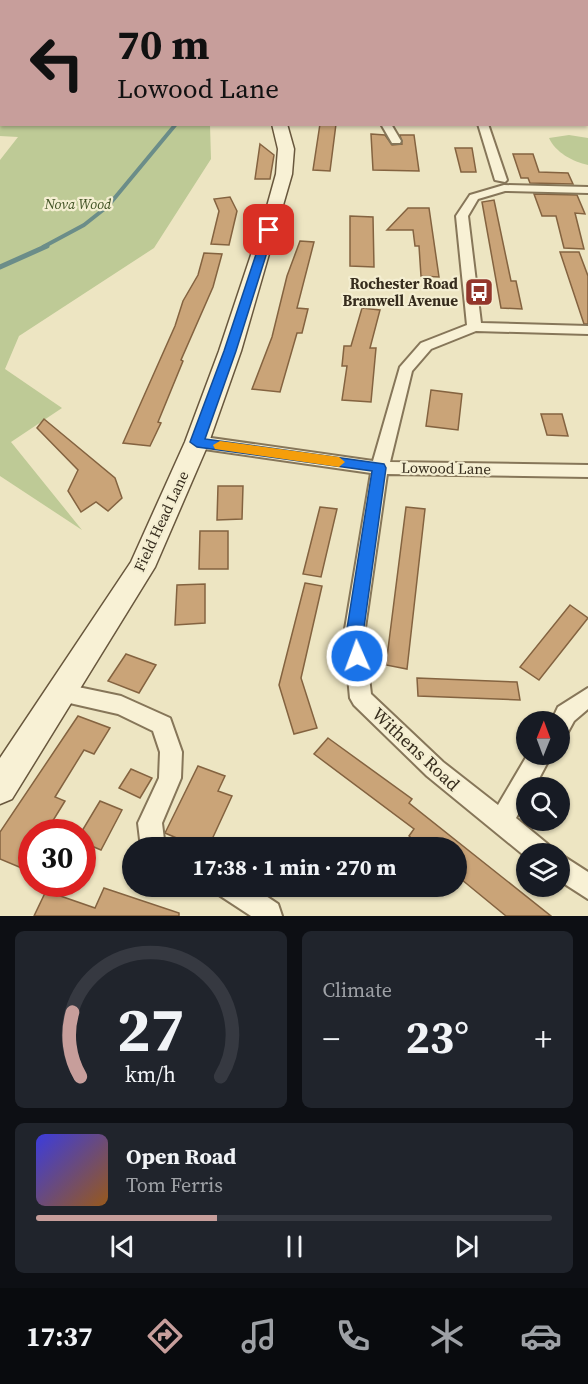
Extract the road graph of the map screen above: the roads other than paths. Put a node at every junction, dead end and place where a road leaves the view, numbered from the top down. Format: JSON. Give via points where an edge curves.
{"nodes":[{"id":1,"x":280,"y":126,"type":"edge"},
{"id":2,"x":387,"y":126,"type":"edge"},
{"id":3,"x":484,"y":126,"type":"edge"},
{"id":4,"x":396,"y":141,"type":"dead end"},
{"id":5,"x":501,"y":180,"type":"dead end"},
{"id":6,"x":588,"y":190,"type":"edge"},
{"id":7,"x":474,"y":327,"type":"junction"},
{"id":8,"x":588,"y":330,"type":"edge"},
{"id":9,"x":197,"y":442,"type":"junction"},
{"id":10,"x":380,"y":468,"type":"junction"},
{"id":11,"x":588,"y":471,"type":"edge"},
{"id":12,"x":58,"y":692,"type":"junction"},
{"id":13,"x":588,"y":697,"type":"edge"},
{"id":14,"x":570,"y":711,"type":"edge"},
{"id":15,"x":534,"y":765,"type":"edge"},
{"id":16,"x":0,"y":788,"type":"edge"},
{"id":17,"x":500,"y":823,"type":"junction"},
{"id":18,"x":152,"y":837,"type":"edge"},
{"id":19,"x":527,"y":843,"type":"edge"},
{"id":20,"x":570,"y":874,"type":"edge"},
{"id":21,"x":588,"y":887,"type":"edge"},
{"id":22,"x":245,"y":897,"type":"edge"},
{"id":23,"x":269,"y":916,"type":"edge"}],
"edges":[{"from":1,"to":9,"type":"main road","name":"Field Head Lane","via":[[286,149],[275,210]]},
{"from":2,"to":4,"type":"street"},
{"from":3,"to":5,"type":"street"},
{"from":6,"to":7,"type":"street","via":[[504,188],[474,197],[462,216]]},
{"from":7,"to":8,"type":"street"},
{"from":7,"to":10,"type":"street","name":"Withens Road","via":[[426,346],[405,370]]},
{"from":9,"to":10,"type":"street","name":"Lowood Lane"},
{"from":9,"to":12,"type":"main road","name":"Field Head Lane","via":[[142,567]]},
{"from":10,"to":11,"type":"street","name":"Lowood Lane"},
{"from":10,"to":17,"type":"street","name":"Withens Road","via":[[354,635],[361,698],[435,769]]},
{"from":12,"to":16,"type":"main road","name":"Field Head Lane"},
{"from":12,"to":18,"type":"street","via":[[121,705],[162,725],[171,752],[170,778],[150,823]]},
{"from":13,"to":14,"type":"street"},
{"from":15,"to":17,"type":"street"},
{"from":17,"to":19,"type":"street","name":"Withens Road"},
{"from":20,"to":21,"type":"street"},
{"from":22,"to":23,"type":"street"}]}
